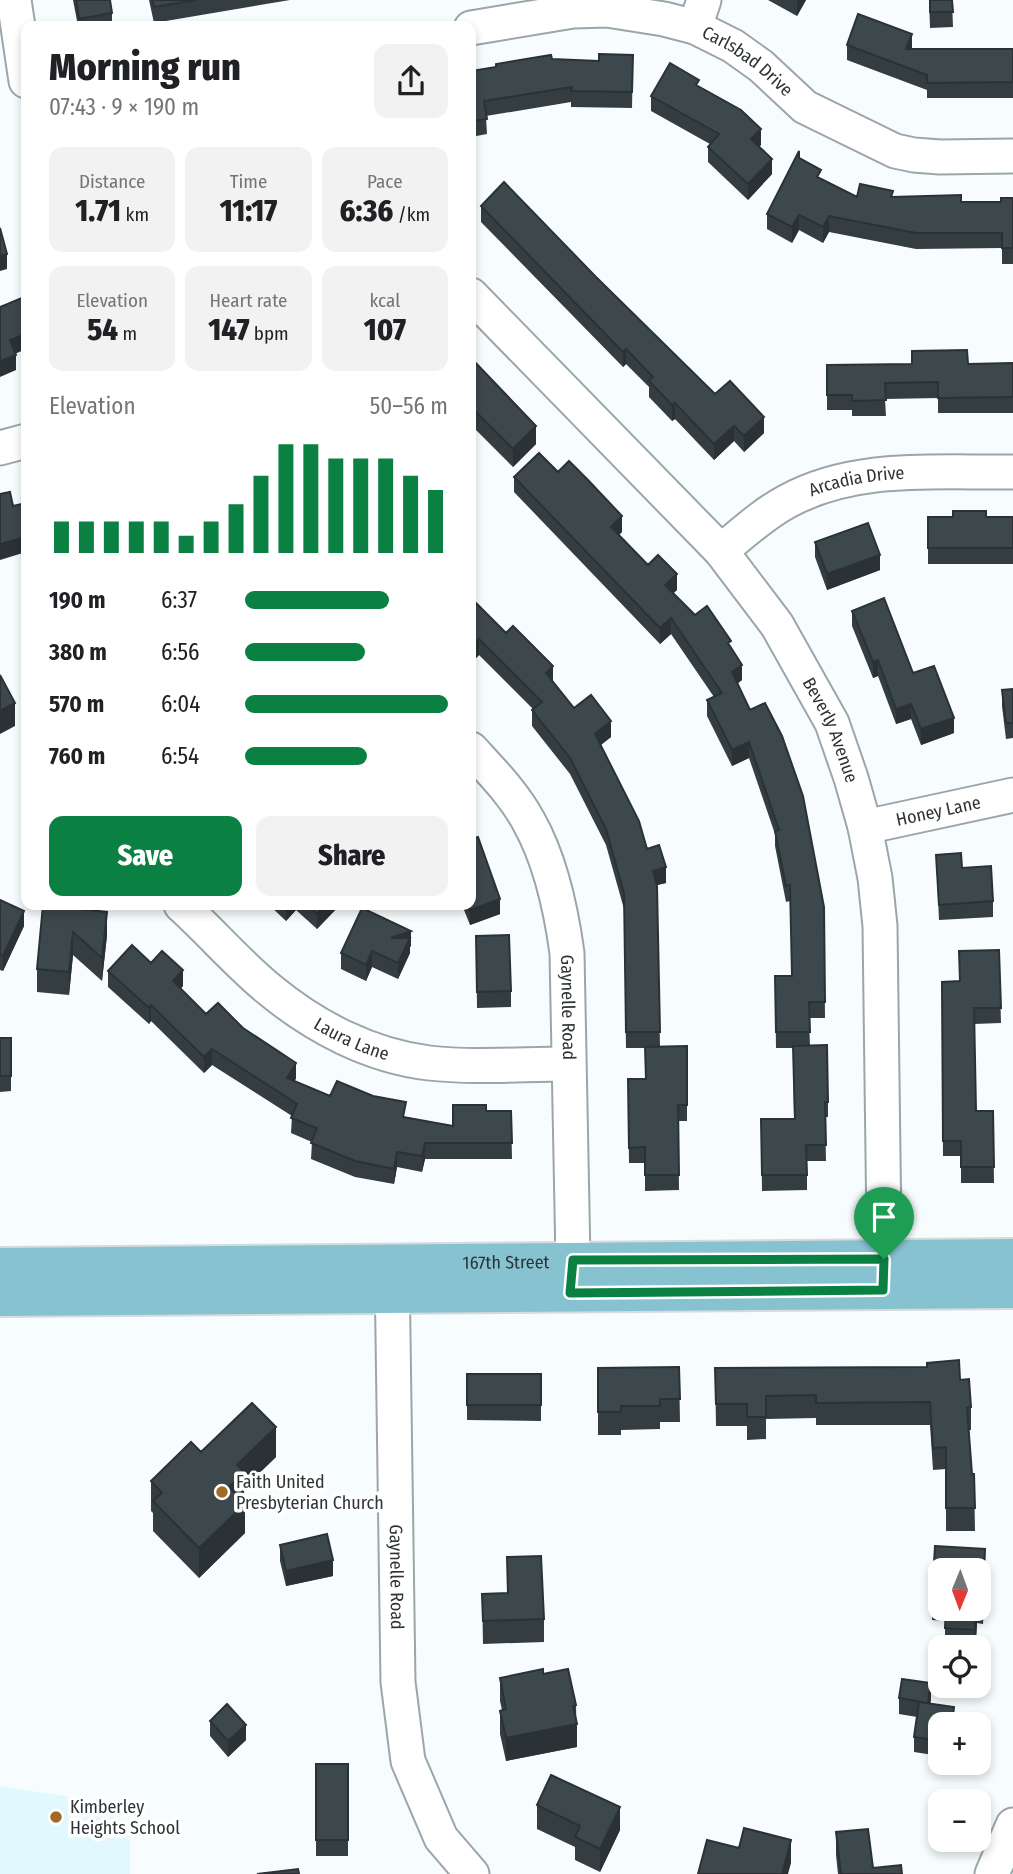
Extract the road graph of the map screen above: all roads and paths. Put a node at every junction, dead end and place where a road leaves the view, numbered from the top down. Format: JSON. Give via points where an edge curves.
{"nodes":[{"id":1,"x":14,"y":0,"type":"edge"},
{"id":2,"x":700,"y":13,"type":"edge"},
{"id":3,"x":476,"y":27,"type":"edge"},
{"id":4,"x":21,"y":47,"type":"edge"},
{"id":5,"x":1013,"y":156,"type":"edge"},
{"id":6,"x":476,"y":300,"type":"edge"},
{"id":7,"x":21,"y":442,"type":"edge"},
{"id":8,"x":0,"y":448,"type":"edge"},
{"id":9,"x":1013,"y":472,"type":"edge"},
{"id":10,"x":721,"y":551,"type":"junction"},
{"id":11,"x":476,"y":754,"type":"edge"},
{"id":12,"x":1013,"y":795,"type":"edge"},
{"id":13,"x":865,"y":827,"type":"junction"},
{"id":14,"x":186,"y":910,"type":"edge"},
{"id":15,"x":568,"y":1064,"type":"junction"},
{"id":16,"x":1013,"y":1258,"type":"edge"},
{"id":17,"x":0,"y":1266,"type":"edge"},
{"id":18,"x":884,"y":1274,"type":"junction"},
{"id":19,"x":571,"y":1277,"type":"junction"},
{"id":20,"x":392,"y":1278,"type":"junction"},
{"id":21,"x":1013,"y":1289,"type":"edge"},
{"id":22,"x":0,"y":1297,"type":"edge"},
{"id":23,"x":1013,"y":1825,"type":"edge"},
{"id":24,"x":472,"y":1874,"type":"edge"},
{"id":25,"x":992,"y":1874,"type":"edge"}],
"edges":[{"from":1,"to":4,"type":"street"},
{"from":2,"to":3,"type":"street","name":"Carlsbad Drive","via":[[664,19],[607,10],[541,15]]},
{"from":2,"to":5,"type":"street","name":"Carlsbad Drive","via":[[805,107],[895,151],[940,157]]},
{"from":6,"to":10,"type":"street","name":"Beverly Avenue"},
{"from":7,"to":8,"type":"street"},
{"from":9,"to":10,"type":"street","name":"Arcadia Drive","via":[[892,473],[833,482],[783,503]]},
{"from":10,"to":13,"type":"street","name":"Beverly Avenue","via":[[778,625],[832,723]]},
{"from":11,"to":15,"type":"street","name":"Gaynelle Road","via":[[530,823],[556,894],[567,953]]},
{"from":12,"to":13,"type":"street","name":"Honey Lane"},
{"from":13,"to":18,"type":"street","name":"Beverly Avenue","via":[[880,926]]},
{"from":14,"to":15,"type":"street","name":"Laura Lane","via":[[289,1005],[356,1043],[426,1063]]},
{"from":15,"to":19,"type":"street","name":"Gaynelle Road"},
{"from":16,"to":18,"type":"main road","name":"167th Street"},
{"from":17,"to":20,"type":"main road","name":"167th Street"},
{"from":18,"to":19,"type":"main road","name":"167th Street"},
{"from":18,"to":21,"type":"main road","name":"167th Street"},
{"from":19,"to":20,"type":"main road","name":"167th Street"},
{"from":20,"to":22,"type":"main road","name":"167th Street"},
{"from":20,"to":24,"type":"street","name":"Gaynelle Road","via":[[398,1682],[408,1761],[441,1838]]},
{"from":23,"to":25,"type":"street"}]}
